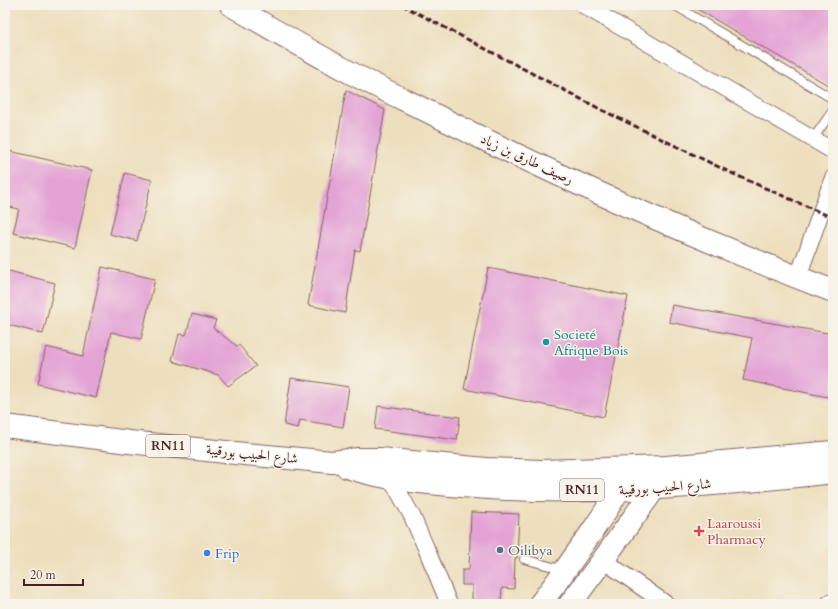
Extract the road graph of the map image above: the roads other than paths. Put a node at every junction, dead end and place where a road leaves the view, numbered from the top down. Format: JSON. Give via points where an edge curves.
{"nodes":[{"id":1,"x":231,"y":5,"type":"edge"},
{"id":2,"x":583,"y":5,"type":"edge"},
{"id":3,"x":674,"y":5,"type":"edge"},
{"id":4,"x":833,"y":99,"type":"edge"},
{"id":5,"x":833,"y":110,"type":"edge"},
{"id":6,"x":813,"y":139,"type":"junction"},
{"id":7,"x":833,"y":151,"type":"edge"},
{"id":8,"x":833,"y":178,"type":"edge"},
{"id":9,"x":798,"y":277,"type":"junction"},
{"id":10,"x":833,"y":291,"type":"edge"},
{"id":11,"x":5,"y":426,"type":"edge"},
{"id":12,"x":833,"y":452,"type":"edge"},
{"id":13,"x":666,"y":467,"type":"junction"},
{"id":14,"x":385,"y":468,"type":"junction"},
{"id":15,"x":631,"y":469,"type":"junction"},
{"id":16,"x":833,"y":472,"type":"edge"},
{"id":17,"x":654,"y":489,"type":"junction"},
{"id":18,"x":620,"y":490,"type":"junction"},
{"id":19,"x":524,"y":559,"type":"dead end"},
{"id":20,"x":603,"y":560,"type":"junction"},
{"id":21,"x":565,"y":571,"type":"junction"},
{"id":22,"x":833,"y":602,"type":"edge"},
{"id":23,"x":449,"y":604,"type":"edge"},
{"id":24,"x":540,"y":604,"type":"edge"},
{"id":25,"x":570,"y":604,"type":"edge"},
{"id":26,"x":666,"y":604,"type":"edge"},
{"id":27,"x":828,"y":604,"type":"edge"}],
"edges":[{"from":1,"to":9,"type":"main road","name":"رصيف طارق بن زياد","via":[[350,72],[481,138],[661,221]]},
{"from":2,"to":6,"type":"street"},
{"from":3,"to":4,"type":"lane"},
{"from":5,"to":6,"type":"lane"},
{"from":6,"to":7,"type":"street"},
{"from":8,"to":9,"type":"street"},
{"from":9,"to":10,"type":"main road","name":"رصيف طارق بن زياد"},
{"from":11,"to":14,"type":"main road","name":"شارع الحبيب بورقيبة","number":"RN11","via":[[168,446],[332,462],[357,471]]},
{"from":12,"to":13,"type":"main road","name":"شارع الحبيب بورقيبة","number":"RN11"},
{"from":13,"to":15,"type":"main road","name":"شارع الحبيب بورقيبة","number":"RN11"},
{"from":13,"to":17,"type":"main road"},
{"from":14,"to":15,"type":"main road","name":"شارع الحبيب بورقيبة","number":"RN11","via":[[541,471]]},
{"from":14,"to":18,"type":"main road","name":"شارع الحبيب بورقيبة","number":"RN11","via":[[431,484],[542,491]]},
{"from":14,"to":23,"type":"street","via":[[412,516]]},
{"from":15,"to":18,"type":"main road"},
{"from":16,"to":17,"type":"main road","name":"شارع الحبيب بورقيبة","number":"RN11"},
{"from":17,"to":18,"type":"main road","name":"شارع الحبيب بورقيبة","number":"RN11"},
{"from":17,"to":20,"type":"main road"},
{"from":18,"to":21,"type":"main road"},
{"from":19,"to":21,"type":"lane"},
{"from":20,"to":25,"type":"main road"},
{"from":20,"to":26,"type":"street"},
{"from":21,"to":24,"type":"main road"},
{"from":22,"to":27,"type":"street"}]}
